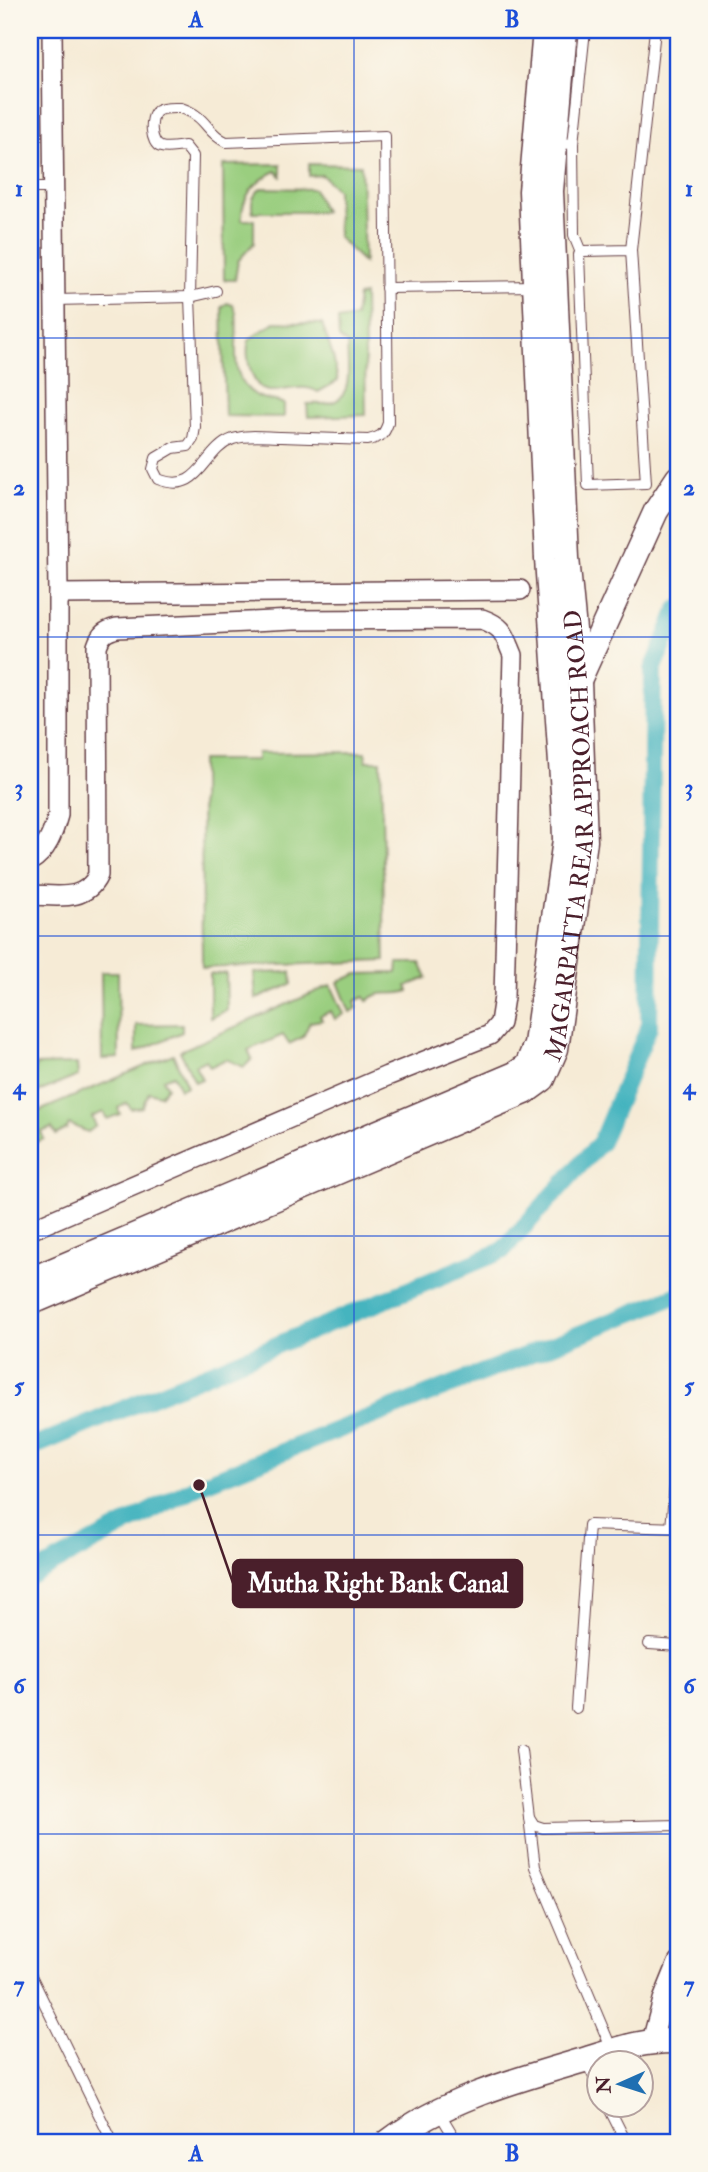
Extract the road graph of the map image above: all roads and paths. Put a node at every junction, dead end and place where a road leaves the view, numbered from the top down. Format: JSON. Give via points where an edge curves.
{"nodes":[{"id":1,"x":52,"y":30,"type":"edge"},
{"id":2,"x":545,"y":30,"type":"edge"},
{"id":3,"x":565,"y":30,"type":"edge"},
{"id":4,"x":585,"y":30,"type":"edge"},
{"id":5,"x":654,"y":30,"type":"edge"},
{"id":6,"x":564,"y":144,"type":"junction"},
{"id":7,"x":30,"y":188,"type":"edge"},
{"id":8,"x":54,"y":188,"type":"junction"},
{"id":9,"x":631,"y":250,"type":"junction"},
{"id":10,"x":580,"y":252,"type":"junction"},
{"id":11,"x":545,"y":286,"type":"junction"},
{"id":12,"x":386,"y":288,"type":"junction"},
{"id":13,"x":216,"y":291,"type":"dead end"},
{"id":14,"x":190,"y":297,"type":"junction"},
{"id":15,"x":55,"y":300,"type":"junction"},
{"id":16,"x":678,"y":478,"type":"edge"},
{"id":17,"x":293,"y":590,"type":"junction"},
{"id":18,"x":520,"y":590,"type":"dead end"},
{"id":19,"x":58,"y":594,"type":"junction"},
{"id":20,"x":293,"y":621,"type":"junction"},
{"id":21,"x":579,"y":681,"type":"junction"},
{"id":22,"x":557,"y":706,"type":"junction"},
{"id":23,"x":30,"y":860,"type":"edge"},
{"id":24,"x":30,"y":895,"type":"edge"},
{"id":25,"x":30,"y":1230,"type":"edge"},
{"id":26,"x":30,"y":1280,"type":"edge"},
{"id":27,"x":30,"y":1303,"type":"edge"},
{"id":28,"x":678,"y":1455,"type":"edge"},
{"id":29,"x":674,"y":1527,"type":"edge"},
{"id":30,"x":649,"y":1644,"type":"dead end"},
{"id":31,"x":678,"y":1646,"type":"edge"},
{"id":32,"x":576,"y":1709,"type":"dead end"},
{"id":33,"x":521,"y":1750,"type":"dead end"},
{"id":34,"x":529,"y":1818,"type":"junction"},
{"id":35,"x":678,"y":1825,"type":"edge"},
{"id":36,"x":678,"y":1963,"type":"edge"},
{"id":37,"x":30,"y":1979,"type":"edge"},
{"id":38,"x":652,"y":2041,"type":"junction"},
{"id":39,"x":678,"y":2041,"type":"edge"},
{"id":40,"x":612,"y":2050,"type":"joint"},
{"id":41,"x":585,"y":2060,"type":"edge"},
{"id":42,"x":439,"y":2112,"type":"junction"},
{"id":43,"x":615,"y":2120,"type":"edge"},
{"id":44,"x":110,"y":2142,"type":"edge"},
{"id":45,"x":387,"y":2142,"type":"edge"},
{"id":46,"x":457,"y":2142,"type":"edge"},
{"id":47,"x":626,"y":2142,"type":"edge"}],
"edges":[{"from":1,"to":8,"type":"street"},
{"from":2,"to":11,"type":"street","name":"MAGARPATTA REAR APPROACH ROAD","via":[[531,191]]},
{"from":3,"to":6,"type":"street","name":"MAGARPATTA REAR APPROACH ROAD"},
{"from":4,"to":6,"type":"lane"},
{"from":5,"to":9,"type":"lane"},
{"from":6,"to":10,"type":"lane"},
{"from":6,"to":11,"type":"street","name":"MAGARPATTA REAR APPROACH ROAD","via":[[551,191]]},
{"from":7,"to":8,"type":"lane"},
{"from":8,"to":15,"type":"street"},
{"from":9,"to":10,"type":"lane"},
{"from":9,"to":10,"type":"lane","via":[[646,483],[588,485]]},
{"from":11,"to":12,"type":"lane"},
{"from":11,"to":21,"type":"street","name":"MAGARPATTA REAR APPROACH ROAD"},
{"from":11,"to":22,"type":"street","name":"MAGARPATTA REAR APPROACH ROAD","via":[[547,559]]},
{"from":12,"to":14,"type":"lane","via":[[388,422],[380,438],[245,436],[224,443],[191,479],[167,482],[158,479],[153,469],[156,458],[188,446],[195,427]]},
{"from":12,"to":14,"type":"lane","via":[[384,136],[226,142],[215,137],[201,117],[180,108],[163,108],[153,117],[156,145],[184,146],[193,156]]},
{"from":13,"to":14,"type":"lane"},
{"from":14,"to":15,"type":"lane"},
{"from":15,"to":19,"type":"street"},
{"from":16,"to":21,"type":"street","via":[[656,511]]},
{"from":17,"to":18,"type":"street"},
{"from":17,"to":19,"type":"street"},
{"from":17,"to":20,"type":"street"},
{"from":19,"to":23,"type":"street","via":[[58,815],[51,837]]},
{"from":20,"to":24,"type":"street","via":[[117,628],[100,636],[98,875],[87,891]]},
{"from":20,"to":25,"type":"street","via":[[482,619],[498,625],[505,635],[513,655],[500,1023],[490,1035]]},
{"from":21,"to":22,"type":"street"},
{"from":21,"to":27,"type":"street","name":"MAGARPATTA REAR APPROACH ROAD","via":[[585,841],[556,1049],[543,1079],[525,1092]]},
{"from":22,"to":26,"type":"street","name":"MAGARPATTA REAR APPROACH ROAD","via":[[565,840],[536,1044],[527,1066]]},
{"from":28,"to":29,"type":"lane"},
{"from":29,"to":32,"type":"lane","via":[[589,1525]]},
{"from":30,"to":31,"type":"lane"},
{"from":33,"to":34,"type":"lane"},
{"from":34,"to":35,"type":"lane","via":[[543,1828]]},
{"from":34,"to":40,"type":"lane","via":[[534,1867]]},
{"from":36,"to":38,"type":"street"},
{"from":37,"to":44,"type":"lane"},
{"from":38,"to":39,"type":"street"},
{"from":38,"to":40,"type":"street"},
{"from":41,"to":42,"type":"street","via":[[514,2080]]},
{"from":42,"to":45,"type":"street"},
{"from":42,"to":46,"type":"lane"},
{"from":43,"to":47,"type":"lane"}]}
